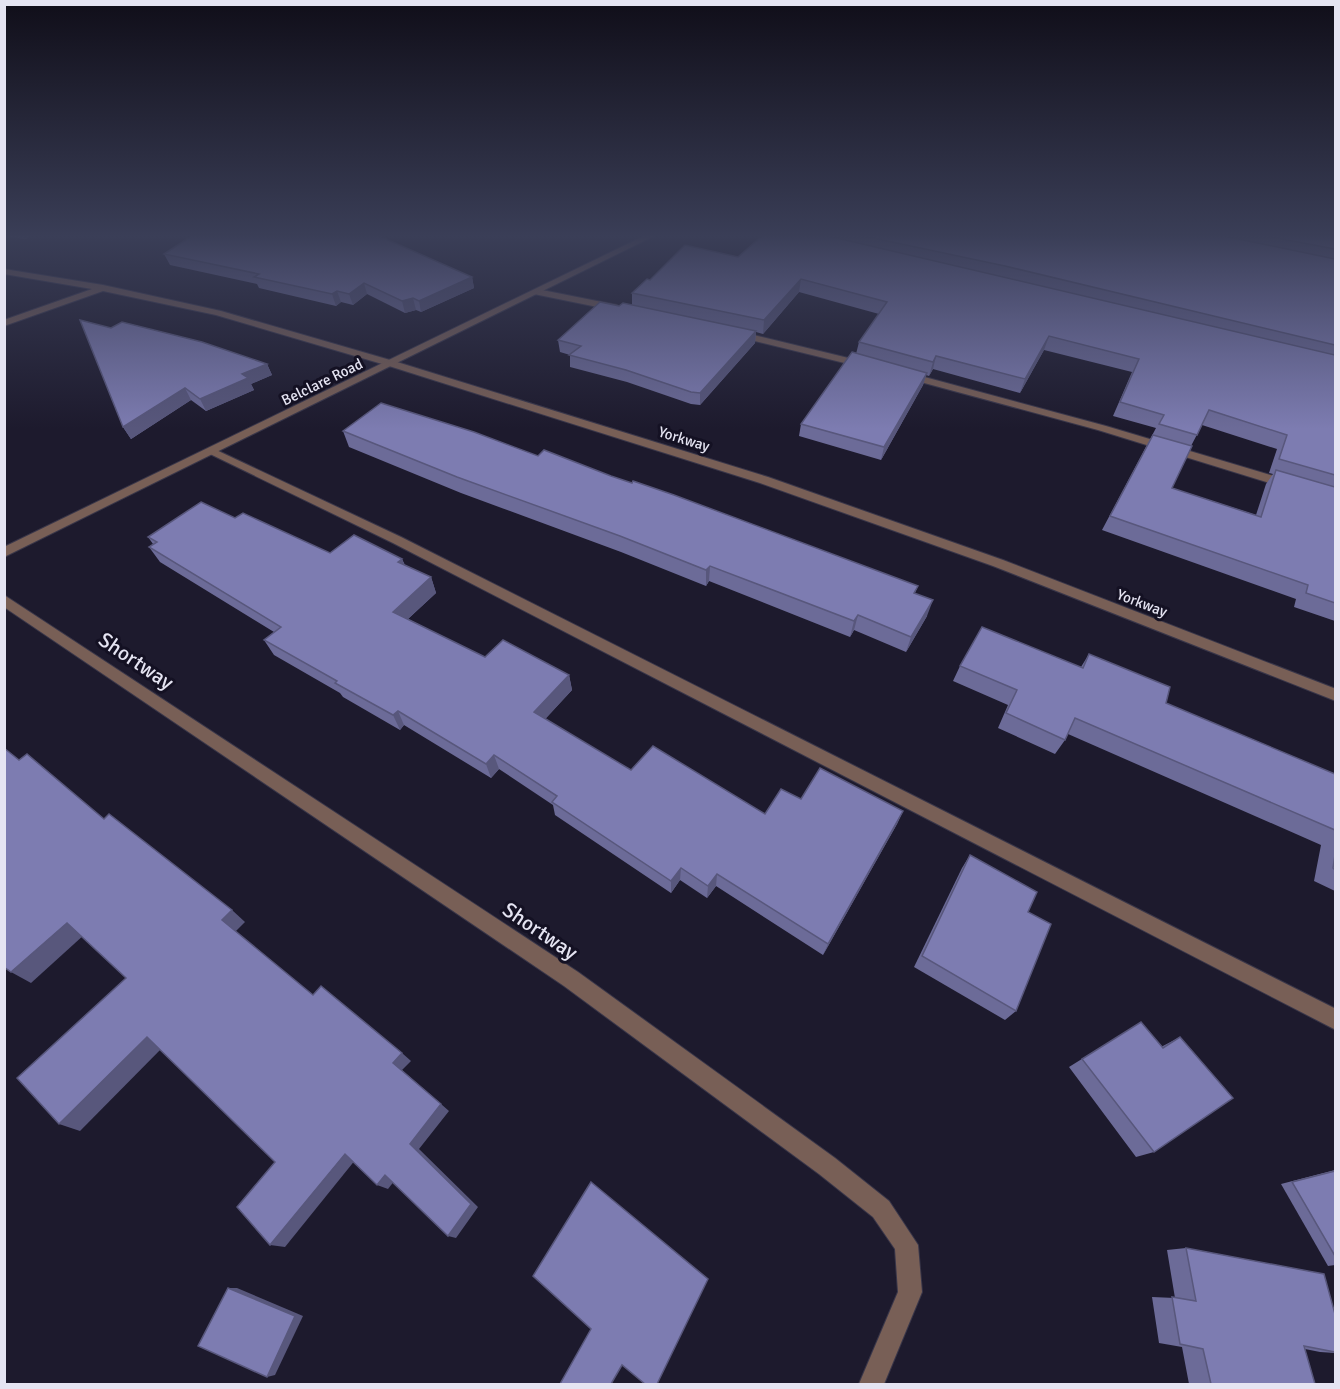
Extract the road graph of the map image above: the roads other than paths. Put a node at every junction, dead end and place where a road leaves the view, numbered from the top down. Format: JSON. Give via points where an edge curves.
{"nodes":[{"id":1,"x":70,"y":300,"type":"edge"},
{"id":2,"x":157,"y":300,"type":"edge"},
{"id":3,"x":521,"y":300,"type":"edge"},
{"id":4,"x":574,"y":300,"type":"edge"},
{"id":5,"x":628,"y":311,"type":"edge"},
{"id":6,"x":4,"y":323,"type":"edge"},
{"id":7,"x":729,"y":332,"type":"edge"},
{"id":8,"x":393,"y":364,"type":"junction"},
{"id":9,"x":874,"y":367,"type":"edge"},
{"id":10,"x":897,"y":373,"type":"edge"},
{"id":11,"x":212,"y":451,"type":"junction"},
{"id":12,"x":1302,"y":489,"type":"edge"},
{"id":13,"x":4,"y":554,"type":"edge"},
{"id":14,"x":4,"y":600,"type":"edge"},
{"id":15,"x":1335,"y":695,"type":"edge"},
{"id":16,"x":1335,"y":1020,"type":"edge"},
{"id":17,"x":872,"y":1384,"type":"edge"}],
"edges":[{"from":1,"to":6,"type":"street"},
{"from":2,"to":8,"type":"street","name":"Yorkway","via":[[218,313]]},
{"from":3,"to":8,"type":"street","name":"Belclare Road"},
{"from":4,"to":5,"type":"street"},
{"from":7,"to":9,"type":"street"},
{"from":8,"to":11,"type":"street","name":"Belclare Road"},
{"from":8,"to":15,"type":"street","name":"Yorkway","via":[[764,480],[999,562]]},
{"from":10,"to":12,"type":"street","via":[[1102,428]]},
{"from":11,"to":13,"type":"street","name":"Belclare Road"},
{"from":11,"to":16,"type":"street","via":[[440,562]]},
{"from":14,"to":17,"type":"street","name":"Shortway","via":[[571,979],[881,1209],[906,1245],[910,1292]]}]}
